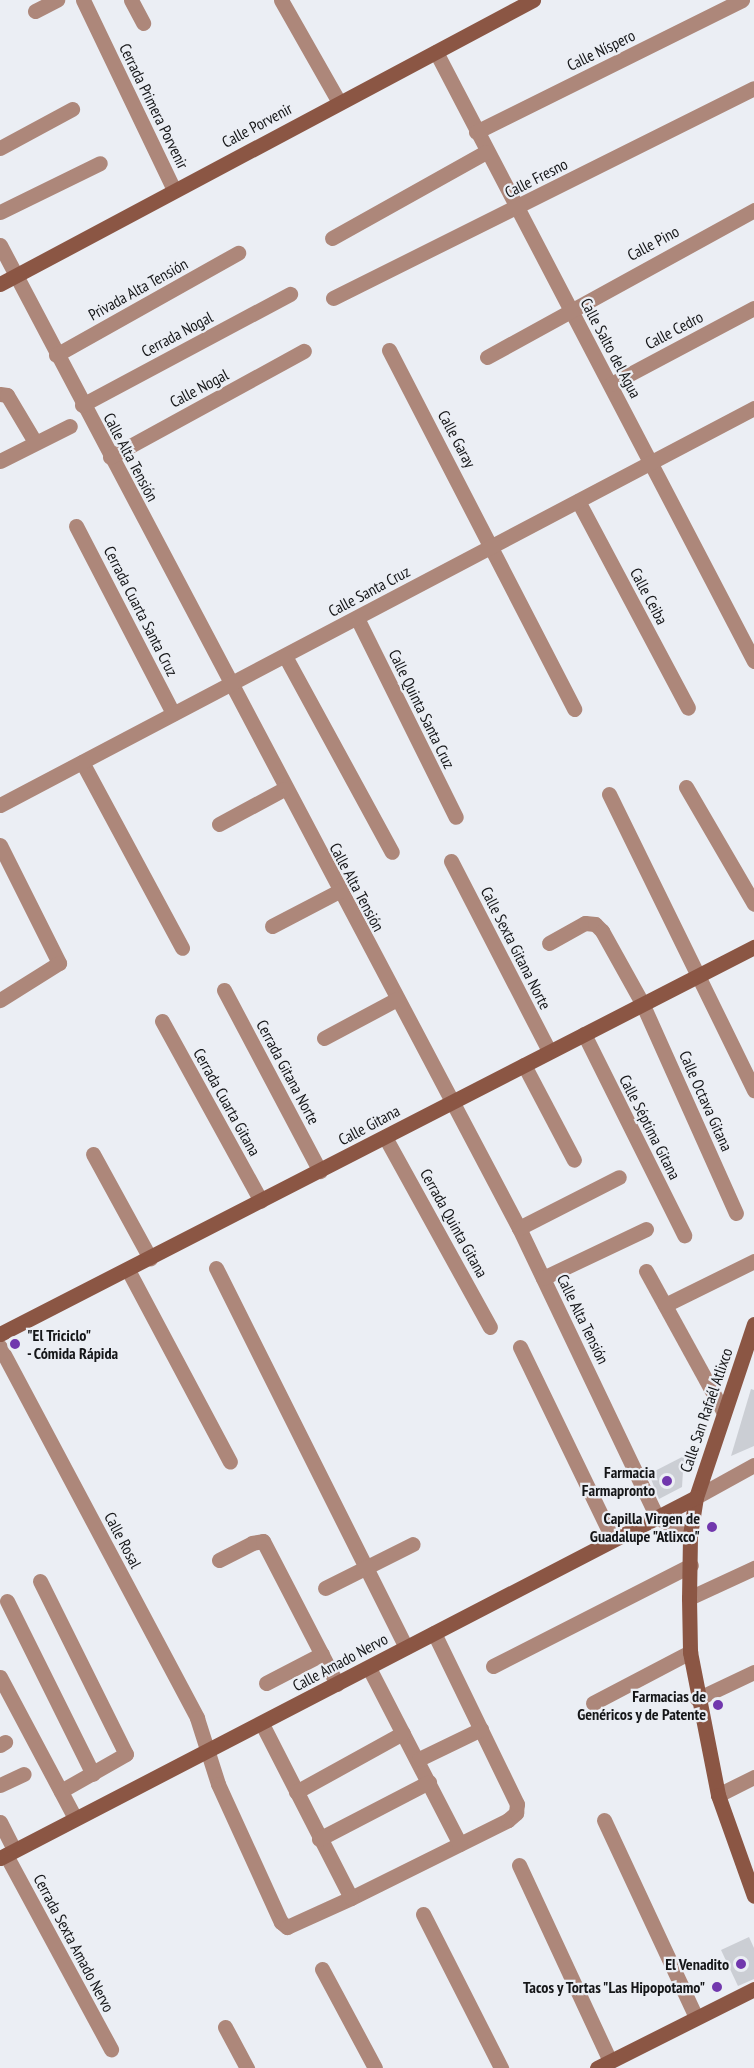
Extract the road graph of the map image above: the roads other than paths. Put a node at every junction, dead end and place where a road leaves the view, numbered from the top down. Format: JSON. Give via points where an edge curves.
{"nodes":[{"id":1,"x":57,"y":0,"type":"edge"},
{"id":2,"x":83,"y":0,"type":"edge"},
{"id":3,"x":131,"y":0,"type":"edge"},
{"id":4,"x":281,"y":0,"type":"edge"},
{"id":5,"x":533,"y":0,"type":"edge"},
{"id":6,"x":742,"y":0,"type":"edge"},
{"id":7,"x":35,"y":11,"type":"dead end"},
{"id":8,"x":142,"y":23,"type":"dead end"},
{"id":9,"x":436,"y":52,"type":"junction"},
{"id":10,"x":754,"y":88,"type":"edge"},
{"id":11,"x":339,"y":102,"type":"junction"},
{"id":12,"x":72,"y":109,"type":"dead end"},
{"id":13,"x":476,"y":132,"type":"junction"},
{"id":14,"x":0,"y":148,"type":"edge"},
{"id":15,"x":486,"y":152,"type":"junction"},
{"id":16,"x":100,"y":163,"type":"dead end"},
{"id":17,"x":174,"y":190,"type":"junction"},
{"id":18,"x":516,"y":208,"type":"junction"},
{"id":19,"x":754,"y":210,"type":"edge"},
{"id":20,"x":0,"y":212,"type":"edge"},
{"id":21,"x":332,"y":238,"type":"dead end"},
{"id":22,"x":0,"y":246,"type":"edge"},
{"id":23,"x":238,"y":253,"type":"dead end"},
{"id":24,"x":15,"y":276,"type":"junction"},
{"id":25,"x":0,"y":284,"type":"edge"},
{"id":26,"x":290,"y":294,"type":"dead end"},
{"id":27,"x":333,"y":298,"type":"dead end"},
{"id":28,"x":569,"y":308,"type":"junction"},
{"id":29,"x":754,"y":308,"type":"edge"},
{"id":30,"x":389,"y":350,"type":"dead end"},
{"id":31,"x":304,"y":351,"type":"dead end"},
{"id":32,"x":56,"y":355,"type":"junction"},
{"id":33,"x":487,"y":357,"type":"dead end"},
{"id":34,"x":611,"y":384,"type":"junction"},
{"id":35,"x":0,"y":394,"type":"edge"},
{"id":36,"x":82,"y":405,"type":"junction"},
{"id":37,"x":754,"y":408,"type":"edge"},
{"id":38,"x":70,"y":426,"type":"dead end"},
{"id":39,"x":35,"y":442,"type":"junction"},
{"id":40,"x":110,"y":457,"type":"junction"},
{"id":41,"x":0,"y":460,"type":"edge"},
{"id":42,"x":650,"y":461,"type":"junction"},
{"id":43,"x":578,"y":501,"type":"junction"},
{"id":44,"x":76,"y":526,"type":"dead end"},
{"id":45,"x":493,"y":546,"type":"junction"},
{"id":46,"x":357,"y":618,"type":"junction"},
{"id":47,"x":285,"y":656,"type":"junction"},
{"id":48,"x":754,"y":661,"type":"edge"},
{"id":49,"x":230,"y":685,"type":"junction"},
{"id":50,"x":688,"y":708,"type":"dead end"},
{"id":51,"x":574,"y":709,"type":"dead end"},
{"id":52,"x":173,"y":713,"type":"junction"},
{"id":53,"x":82,"y":762,"type":"junction"},
{"id":54,"x":686,"y":788,"type":"dead end"},
{"id":55,"x":284,"y":789,"type":"junction"},
{"id":56,"x":609,"y":794,"type":"dead end"},
{"id":57,"x":0,"y":805,"type":"edge"},
{"id":58,"x":456,"y":817,"type":"dead end"},
{"id":59,"x":219,"y":824,"type":"dead end"},
{"id":60,"x":0,"y":845,"type":"edge"},
{"id":61,"x":392,"y":852,"type":"dead end"},
{"id":62,"x":451,"y":861,"type":"dead end"},
{"id":63,"x":339,"y":891,"type":"junction"},
{"id":64,"x":754,"y":904,"type":"edge"},
{"id":65,"x":272,"y":926,"type":"dead end"},
{"id":66,"x":549,"y":942,"type":"dead end"},
{"id":67,"x":754,"y":947,"type":"edge"},
{"id":68,"x":182,"y":948,"type":"dead end"},
{"id":69,"x":700,"y":975,"type":"junction"},
{"id":70,"x":224,"y":990,"type":"dead end"},
{"id":71,"x":397,"y":999,"type":"junction"},
{"id":72,"x":0,"y":1000,"type":"edge"},
{"id":73,"x":642,"y":1003,"type":"junction"},
{"id":74,"x":162,"y":1021,"type":"dead end"},
{"id":75,"x":584,"y":1035,"type":"junction"},
{"id":76,"x":324,"y":1038,"type":"dead end"},
{"id":77,"x":549,"y":1051,"type":"junction"},
{"id":78,"x":524,"y":1065,"type":"junction"},
{"id":79,"x":754,"y":1090,"type":"edge"},
{"id":80,"x":452,"y":1100,"type":"junction"},
{"id":81,"x":385,"y":1137,"type":"junction"},
{"id":82,"x":93,"y":1154,"type":"dead end"},
{"id":83,"x":574,"y":1160,"type":"dead end"},
{"id":84,"x":320,"y":1171,"type":"junction"},
{"id":85,"x":619,"y":1177,"type":"dead end"},
{"id":86,"x":261,"y":1201,"type":"junction"},
{"id":87,"x":736,"y":1213,"type":"dead end"},
{"id":88,"x":519,"y":1228,"type":"junction"},
{"id":89,"x":645,"y":1229,"type":"dead end"},
{"id":90,"x":684,"y":1235,"type":"dead end"},
{"id":91,"x":150,"y":1258,"type":"junction"},
{"id":92,"x":754,"y":1261,"type":"edge"},
{"id":93,"x":216,"y":1268,"type":"dead end"},
{"id":94,"x":128,"y":1270,"type":"junction"},
{"id":95,"x":646,"y":1271,"type":"dead end"},
{"id":96,"x":543,"y":1278,"type":"junction"},
{"id":97,"x":665,"y":1305,"type":"junction"},
{"id":98,"x":754,"y":1324,"type":"edge"},
{"id":99,"x":490,"y":1327,"type":"dead end"},
{"id":100,"x":2,"y":1329,"type":"edge"},
{"id":101,"x":0,"y":1347,"type":"edge"},
{"id":102,"x":520,"y":1347,"type":"dead end"},
{"id":103,"x":749,"y":1350,"type":"edge"},
{"id":104,"x":723,"y":1411,"type":"junction"},
{"id":105,"x":230,"y":1462,"type":"dead end"},
{"id":106,"x":754,"y":1465,"type":"edge"},
{"id":107,"x":696,"y":1497,"type":"junction"},
{"id":108,"x":657,"y":1517,"type":"junction"},
{"id":109,"x":690,"y":1536,"type":"junction"},
{"id":110,"x":614,"y":1539,"type":"junction"},
{"id":111,"x":413,"y":1544,"type":"dead end"},
{"id":112,"x":219,"y":1560,"type":"dead end"},
{"id":113,"x":691,"y":1565,"type":"junction"},
{"id":114,"x":367,"y":1567,"type":"junction"},
{"id":115,"x":754,"y":1568,"type":"edge"},
{"id":116,"x":40,"y":1581,"type":"dead end"},
{"id":117,"x":324,"y":1588,"type":"dead end"},
{"id":118,"x":689,"y":1598,"type":"junction"},
{"id":119,"x":7,"y":1601,"type":"dead end"},
{"id":120,"x":434,"y":1633,"type":"junction"},
{"id":121,"x":406,"y":1647,"type":"junction"},
{"id":122,"x":690,"y":1652,"type":"junction"},
{"id":123,"x":321,"y":1654,"type":"junction"},
{"id":124,"x":493,"y":1666,"type":"dead end"},
{"id":125,"x":369,"y":1668,"type":"junction"},
{"id":126,"x":754,"y":1671,"type":"edge"},
{"id":127,"x":0,"y":1677,"type":"edge"},
{"id":128,"x":266,"y":1683,"type":"dead end"},
{"id":129,"x":337,"y":1684,"type":"junction"},
{"id":130,"x":697,"y":1699,"type":"junction"},
{"id":131,"x":592,"y":1703,"type":"dead end"},
{"id":132,"x":262,"y":1724,"type":"junction"},
{"id":133,"x":481,"y":1729,"type":"junction"},
{"id":134,"x":404,"y":1733,"type":"junction"},
{"id":135,"x":210,"y":1752,"type":"junction"},
{"id":136,"x":419,"y":1759,"type":"junction"},
{"id":137,"x":24,"y":1774,"type":"dead end"},
{"id":138,"x":93,"y":1774,"type":"junction"},
{"id":139,"x":754,"y":1777,"type":"edge"},
{"id":140,"x":429,"y":1782,"type":"junction"},
{"id":141,"x":0,"y":1785,"type":"edge"},
{"id":142,"x":61,"y":1791,"type":"junction"},
{"id":143,"x":296,"y":1792,"type":"junction"},
{"id":144,"x":718,"y":1796,"type":"junction"},
{"id":145,"x":74,"y":1816,"type":"junction"},
{"id":146,"x":604,"y":1820,"type":"dead end"},
{"id":147,"x":0,"y":1822,"type":"edge"},
{"id":148,"x":319,"y":1839,"type":"junction"},
{"id":149,"x":460,"y":1844,"type":"junction"},
{"id":150,"x":7,"y":1854,"type":"edge"},
{"id":151,"x":519,"y":1865,"type":"dead end"},
{"id":152,"x":754,"y":1896,"type":"edge"},
{"id":153,"x":351,"y":1898,"type":"junction"},
{"id":154,"x":423,"y":1914,"type":"dead end"},
{"id":155,"x":322,"y":1969,"type":"dead end"},
{"id":156,"x":754,"y":1989,"type":"edge"},
{"id":157,"x":696,"y":2017,"type":"junction"},
{"id":158,"x":225,"y":2027,"type":"dead end"},
{"id":159,"x":111,"y":2049,"type":"dead end"},
{"id":160,"x":603,"y":2065,"type":"edge"},
{"id":161,"x":247,"y":2068,"type":"edge"},
{"id":162,"x":375,"y":2068,"type":"edge"},
{"id":163,"x":501,"y":2068,"type":"edge"}],
"edges":[{"from":1,"to":7,"type":"street"},
{"from":2,"to":17,"type":"street","name":"Cerrada Primera Porvenir"},
{"from":3,"to":8,"type":"street"},
{"from":4,"to":11,"type":"street"},
{"from":5,"to":9,"type":"street","name":"Calle Porvenir"},
{"from":6,"to":13,"type":"street","name":"Calle Níspero"},
{"from":9,"to":11,"type":"street","name":"Calle Porvenir"},
{"from":9,"to":13,"type":"street","name":"Calle Salto del Agua"},
{"from":10,"to":18,"type":"street","name":"Calle Fresno"},
{"from":11,"to":17,"type":"street","name":"Calle Porvenir"},
{"from":12,"to":14,"type":"street"},
{"from":13,"to":15,"type":"street","name":"Calle Salto del Agua"},
{"from":15,"to":18,"type":"street","name":"Calle Salto del Agua"},
{"from":15,"to":21,"type":"street"},
{"from":16,"to":20,"type":"street"},
{"from":17,"to":24,"type":"street","name":"Calle Porvenir"},
{"from":18,"to":27,"type":"street","name":"Calle Fresno"},
{"from":18,"to":28,"type":"street","name":"Calle Salto del Agua"},
{"from":19,"to":28,"type":"street","name":"Calle Pino"},
{"from":22,"to":24,"type":"street","name":"Calle Alta Tensión"},
{"from":23,"to":32,"type":"street","name":"Privada Alta Tensión"},
{"from":24,"to":25,"type":"street","name":"Calle Porvenir"},
{"from":24,"to":32,"type":"street","name":"Calle Alta Tensión"},
{"from":26,"to":36,"type":"street","name":"Cerrada Nogal"},
{"from":28,"to":33,"type":"street","name":"Calle Pino"},
{"from":28,"to":34,"type":"street","name":"Calle Salto del Agua"},
{"from":29,"to":34,"type":"street","name":"Calle Cedro"},
{"from":30,"to":45,"type":"street","name":"Calle Garay"},
{"from":31,"to":40,"type":"street","name":"Calle Nogal"},
{"from":32,"to":36,"type":"street","name":"Calle Alta Tensión"},
{"from":34,"to":42,"type":"street","name":"Calle Salto del Agua"},
{"from":35,"to":39,"type":"street","via":[[7,395]]},
{"from":36,"to":40,"type":"street","name":"Calle Alta Tensión"},
{"from":37,"to":42,"type":"street","name":"Calle Santa Cruz"},
{"from":38,"to":39,"type":"street"},
{"from":39,"to":41,"type":"street"},
{"from":40,"to":49,"type":"street","name":"Calle Alta Tensión"},
{"from":42,"to":43,"type":"street","name":"Calle Santa Cruz"},
{"from":42,"to":48,"type":"street","name":"Calle Salto del Agua"},
{"from":43,"to":45,"type":"street","name":"Calle Santa Cruz"},
{"from":43,"to":50,"type":"street","name":"Calle Ceiba"},
{"from":44,"to":52,"type":"street","name":"Cerrada Cuarta Santa Cruz"},
{"from":45,"to":46,"type":"street","name":"Calle Santa Cruz"},
{"from":45,"to":51,"type":"street","name":"Calle Garay"},
{"from":46,"to":47,"type":"street","name":"Calle Santa Cruz"},
{"from":46,"to":58,"type":"street","name":"Calle Quinta Santa Cruz"},
{"from":47,"to":49,"type":"street","name":"Calle Santa Cruz"},
{"from":47,"to":61,"type":"street"},
{"from":49,"to":52,"type":"street","name":"Calle Santa Cruz"},
{"from":49,"to":55,"type":"street","name":"Calle Alta Tensión"},
{"from":52,"to":53,"type":"street","name":"Calle Santa Cruz"},
{"from":53,"to":57,"type":"street","name":"Calle Santa Cruz"},
{"from":53,"to":68,"type":"street"},
{"from":54,"to":64,"type":"street"},
{"from":55,"to":59,"type":"street"},
{"from":55,"to":63,"type":"street","name":"Calle Alta Tensión"},
{"from":56,"to":69,"type":"street"},
{"from":60,"to":72,"type":"street","via":[[59,963]]},
{"from":62,"to":77,"type":"street","name":"Calle Sexta Gitana Norte"},
{"from":63,"to":65,"type":"street"},
{"from":63,"to":71,"type":"street","name":"Calle Alta Tensión"},
{"from":66,"to":73,"type":"street","name":"Calle Octava Gitana","via":[[585,923],[595,924]]},
{"from":67,"to":69,"type":"street","name":"Calle Gitana"},
{"from":69,"to":73,"type":"street","name":"Calle Gitana"},
{"from":69,"to":79,"type":"street"},
{"from":70,"to":84,"type":"street","name":"Cerrada Gitana Norte"},
{"from":71,"to":76,"type":"street"},
{"from":71,"to":80,"type":"street","name":"Calle Alta Tensión"},
{"from":73,"to":75,"type":"street","name":"Calle Gitana"},
{"from":73,"to":87,"type":"street","name":"Calle Octava Gitana"},
{"from":74,"to":86,"type":"street","name":"Cerrada Cuarta Gitana"},
{"from":75,"to":77,"type":"street","name":"Calle Gitana"},
{"from":75,"to":90,"type":"street","name":"Calle Séptima Gitana"},
{"from":77,"to":78,"type":"street","name":"Calle Gitana"},
{"from":78,"to":80,"type":"street","name":"Calle Gitana"},
{"from":78,"to":83,"type":"street"},
{"from":80,"to":81,"type":"street","name":"Calle Gitana"},
{"from":80,"to":88,"type":"street","name":"Calle Alta Tensión"},
{"from":81,"to":84,"type":"street","name":"Calle Gitana"},
{"from":81,"to":99,"type":"street","name":"Cerrada Quinta Gitana"},
{"from":82,"to":91,"type":"street"},
{"from":84,"to":86,"type":"street","name":"Calle Gitana"},
{"from":85,"to":88,"type":"street"},
{"from":86,"to":91,"type":"street","name":"Calle Gitana"},
{"from":88,"to":96,"type":"street","name":"Calle Alta Tensión"},
{"from":89,"to":96,"type":"street"},
{"from":91,"to":94,"type":"street","name":"Calle Gitana"},
{"from":92,"to":97,"type":"street"},
{"from":93,"to":114,"type":"street"},
{"from":94,"to":100,"type":"street","name":"Calle Gitana"},
{"from":94,"to":105,"type":"street"},
{"from":95,"to":97,"type":"street"},
{"from":96,"to":108,"type":"street","name":"Calle Alta Tensión"},
{"from":97,"to":104,"type":"street"},
{"from":98,"to":103,"type":"street","name":"Calle San Rafaél Atlixco"},
{"from":101,"to":135,"type":"street","name":"Calle Rosal","via":[[197,1718]]},
{"from":102,"to":110,"type":"street"},
{"from":103,"to":104,"type":"street","name":"Calle San Rafaél Atlixco"},
{"from":104,"to":107,"type":"street","name":"Calle San Rafaél Atlixco"},
{"from":106,"to":107,"type":"street"},
{"from":107,"to":108,"type":"street","name":"Calle Amado Nervo"},
{"from":107,"to":109,"type":"street","name":"Calle San Rafaél Atlixco"},
{"from":108,"to":109,"type":"street"},
{"from":108,"to":110,"type":"street","name":"Calle Amado Nervo"},
{"from":109,"to":113,"type":"street","name":"Calle San Rafaél Atlixco"},
{"from":110,"to":120,"type":"street","name":"Calle Amado Nervo"},
{"from":111,"to":114,"type":"street"},
{"from":112,"to":123,"type":"street","via":[[263,1541]]},
{"from":113,"to":118,"type":"street","name":"Calle San Rafaél Atlixco"},
{"from":113,"to":124,"type":"street"},
{"from":114,"to":117,"type":"street"},
{"from":114,"to":121,"type":"street"},
{"from":115,"to":118,"type":"street"},
{"from":116,"to":138,"type":"street","via":[[125,1748],[123,1758]]},
{"from":118,"to":122,"type":"street","name":"Calle San Rafaél Atlixco"},
{"from":119,"to":138,"type":"street"},
{"from":120,"to":121,"type":"street","name":"Calle Amado Nervo"},
{"from":120,"to":133,"type":"street"},
{"from":121,"to":125,"type":"street","name":"Calle Amado Nervo"},
{"from":122,"to":130,"type":"street","name":"Calle San Rafaél Atlixco"},
{"from":122,"to":131,"type":"street"},
{"from":123,"to":128,"type":"street"},
{"from":123,"to":129,"type":"street"},
{"from":125,"to":129,"type":"street","name":"Calle Amado Nervo"},
{"from":125,"to":134,"type":"street"},
{"from":126,"to":130,"type":"street"},
{"from":127,"to":142,"type":"street"},
{"from":129,"to":132,"type":"street","name":"Calle Amado Nervo"},
{"from":130,"to":144,"type":"street","name":"Calle San Rafaél Atlixco"},
{"from":132,"to":135,"type":"street","name":"Calle Amado Nervo"},
{"from":132,"to":143,"type":"street"},
{"from":133,"to":136,"type":"street"},
{"from":133,"to":149,"type":"street","via":[[517,1804],[516,1813]]},
{"from":134,"to":136,"type":"street"},
{"from":134,"to":143,"type":"street"},
{"from":135,"to":145,"type":"street","name":"Calle Amado Nervo"},
{"from":135,"to":153,"type":"street","name":"Calle Rosal","via":[[218,1784],[281,1922],[287,1927],[296,1924]]},
{"from":136,"to":140,"type":"street"},
{"from":137,"to":141,"type":"street"},
{"from":138,"to":142,"type":"street"},
{"from":139,"to":144,"type":"street"},
{"from":140,"to":148,"type":"street"},
{"from":140,"to":149,"type":"street"},
{"from":142,"to":145,"type":"street"},
{"from":143,"to":148,"type":"street"},
{"from":144,"to":152,"type":"street","name":"Calle San Rafaél Atlixco"},
{"from":145,"to":150,"type":"street","name":"Calle Amado Nervo"},
{"from":146,"to":157,"type":"street"},
{"from":147,"to":150,"type":"street","name":"Cerrada Sexta Amado Nervo"},
{"from":148,"to":153,"type":"street"},
{"from":149,"to":153,"type":"street"},
{"from":150,"to":159,"type":"street","name":"Cerrada Sexta Amado Nervo"},
{"from":151,"to":160,"type":"street"},
{"from":154,"to":163,"type":"street"},
{"from":155,"to":162,"type":"street"},
{"from":156,"to":157,"type":"street"},
{"from":157,"to":160,"type":"street"},
{"from":158,"to":161,"type":"street"}]}
